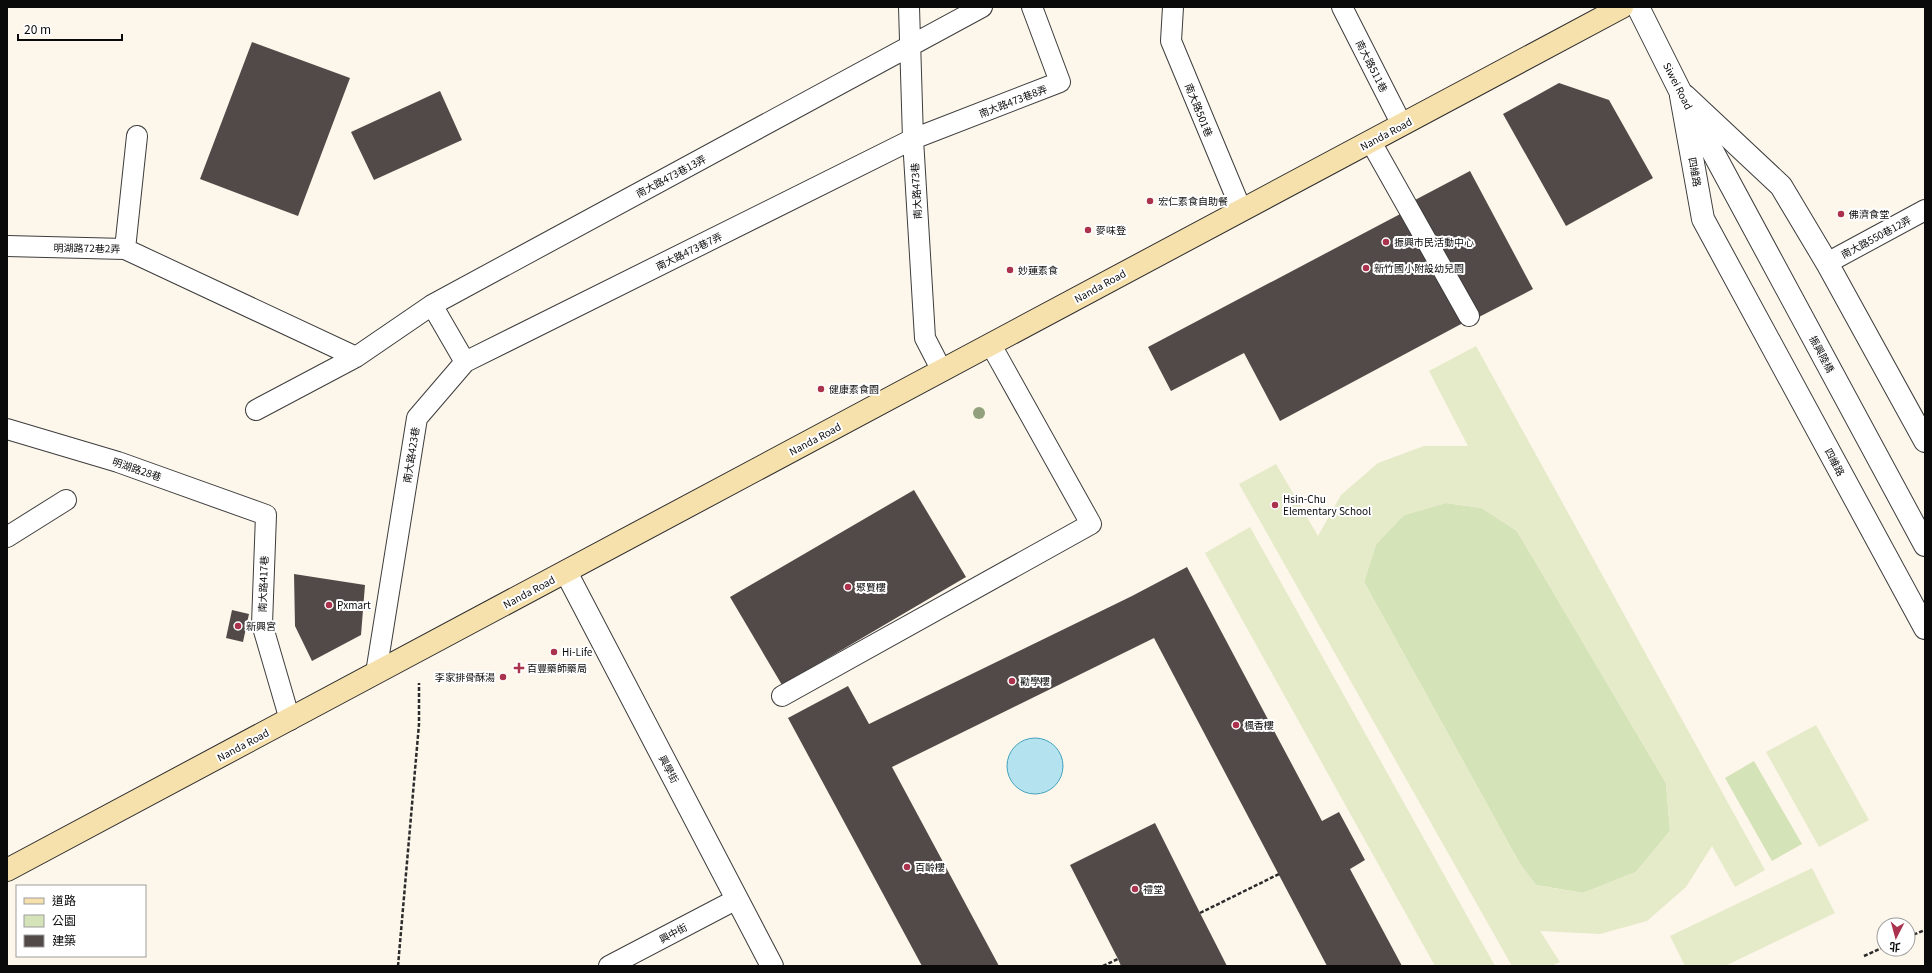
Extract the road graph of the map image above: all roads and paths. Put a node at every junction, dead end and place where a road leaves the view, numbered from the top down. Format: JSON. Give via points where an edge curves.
{"nodes":[{"id":1,"x":909,"y":7,"type":"edge"},
{"id":2,"x":982,"y":7,"type":"edge"},
{"id":3,"x":1032,"y":7,"type":"edge"},
{"id":4,"x":1173,"y":7,"type":"edge"},
{"id":5,"x":1342,"y":7,"type":"edge"},
{"id":6,"x":1622,"y":7,"type":"edge"},
{"id":7,"x":1638,"y":7,"type":"edge"},
{"id":8,"x":910,"y":48,"type":"junction"},
{"id":9,"x":1680,"y":91,"type":"junction"},
{"id":10,"x":1402,"y":125,"type":"junction"},
{"id":11,"x":137,"y":136,"type":"dead end"},
{"id":12,"x":913,"y":139,"type":"junction"},
{"id":13,"x":1371,"y":142,"type":"junction"},
{"id":14,"x":1720,"y":163,"type":"joint"},
{"id":15,"x":1241,"y":210,"type":"junction"},
{"id":16,"x":1925,"y":210,"type":"edge"},
{"id":17,"x":7,"y":246,"type":"edge"},
{"id":18,"x":125,"y":249,"type":"junction"},
{"id":19,"x":1827,"y":263,"type":"junction"},
{"id":20,"x":432,"y":305,"type":"junction"},
{"id":21,"x":1469,"y":316,"type":"dead end"},
{"id":22,"x":992,"y":345,"type":"junction"},
{"id":23,"x":356,"y":357,"type":"junction"},
{"id":24,"x":465,"y":362,"type":"junction"},
{"id":25,"x":942,"y":371,"type":"junction"},
{"id":26,"x":256,"y":410,"type":"dead end"},
{"id":27,"x":7,"y":429,"type":"edge"},
{"id":28,"x":1925,"y":441,"type":"edge"},
{"id":29,"x":66,"y":500,"type":"dead end"},
{"id":30,"x":266,"y":515,"type":"joint"},
{"id":31,"x":7,"y":537,"type":"edge"},
{"id":32,"x":1925,"y":545,"type":"edge"},
{"id":33,"x":566,"y":572,"type":"junction"},
{"id":34,"x":1925,"y":628,"type":"edge"},
{"id":35,"x":419,"y":651,"type":"junction"},
{"id":36,"x":376,"y":673,"type":"junction"},
{"id":37,"x":782,"y":696,"type":"dead end"},
{"id":38,"x":290,"y":720,"type":"junction"},
{"id":39,"x":7,"y":870,"type":"edge"},
{"id":40,"x":1278,"y":874,"type":"dead end"},
{"id":41,"x":737,"y":899,"type":"junction"},
{"id":42,"x":1200,"y":913,"type":"dead end"},
{"id":43,"x":1876,"y":951,"type":"edge"},
{"id":44,"x":1864,"y":956,"type":"dead end"},
{"id":45,"x":1118,"y":960,"type":"dead end"},
{"id":46,"x":398,"y":966,"type":"edge"},
{"id":47,"x":609,"y":966,"type":"edge"},
{"id":48,"x":772,"y":966,"type":"edge"},
{"id":49,"x":1103,"y":966,"type":"edge"}],
"edges":[{"from":1,"to":8,"type":"lane","name":"南大路473巷"},
{"from":2,"to":8,"type":"lane","name":"南大路473巷13弄"},
{"from":3,"to":12,"type":"lane","name":"南大路473巷8弄","via":[[1060,82]]},
{"from":4,"to":15,"type":"lane","name":"南大路501巷","via":[[1171,41]]},
{"from":5,"to":10,"type":"lane","name":"南大路511巷"},
{"from":6,"to":10,"type":"main road","name":"Nanda Road"},
{"from":7,"to":9,"type":"street","name":"Siwei Road"},
{"from":8,"to":12,"type":"lane","name":"南大路473巷"},
{"from":8,"to":20,"type":"lane","name":"南大路473巷13弄"},
{"from":9,"to":14,"type":"street","name":"Siwei Road"},
{"from":9,"to":19,"type":"street","via":[[1781,186]]},
{"from":9,"to":34,"type":"street","name":"四維路","via":[[1703,219]]},
{"from":10,"to":13,"type":"main road","name":"Nanda Road"},
{"from":11,"to":18,"type":"lane","name":"明湖路72巷2弄"},
{"from":12,"to":24,"type":"lane","name":"南大路473巷7弄"},
{"from":12,"to":25,"type":"lane","name":"南大路473巷","via":[[925,338]]},
{"from":13,"to":15,"type":"main road","name":"Nanda Road"},
{"from":13,"to":21,"type":"lane"},
{"from":14,"to":32,"type":"street","name":"振興陸橋"},
{"from":15,"to":22,"type":"main road","name":"Nanda Road"},
{"from":16,"to":19,"type":"lane","name":"南大路550巷12弄"},
{"from":17,"to":18,"type":"lane","name":"明湖路72巷2弄"},
{"from":18,"to":23,"type":"lane"},
{"from":19,"to":28,"type":"street"},
{"from":20,"to":23,"type":"lane"},
{"from":20,"to":24,"type":"lane"},
{"from":22,"to":25,"type":"main road","name":"Nanda Road"},
{"from":22,"to":37,"type":"lane","via":[[1091,524]]},
{"from":23,"to":26,"type":"lane"},
{"from":24,"to":36,"type":"lane","name":"南大路423巷","via":[[417,418]]},
{"from":25,"to":33,"type":"main road","name":"Nanda Road"},
{"from":27,"to":30,"type":"lane","name":"明湖路28巷","via":[[118,462]]},
{"from":29,"to":31,"type":"lane"},
{"from":30,"to":38,"type":"lane","name":"南大路417巷","via":[[262,624]]},
{"from":33,"to":35,"type":"main road","name":"Nanda Road"},
{"from":33,"to":41,"type":"street","name":"興學街"},
{"from":35,"to":36,"type":"main road","name":"Nanda Road"},
{"from":35,"to":46,"type":"path","via":[[419,724]]},
{"from":36,"to":38,"type":"main road","name":"Nanda Road"},
{"from":38,"to":39,"type":"main road","name":"Nanda Road"},
{"from":40,"to":42,"type":"path"},
{"from":41,"to":47,"type":"lane","name":"興中街"},
{"from":41,"to":48,"type":"street","name":"興學街"},
{"from":43,"to":44,"type":"path"},
{"from":45,"to":49,"type":"path"}]}
